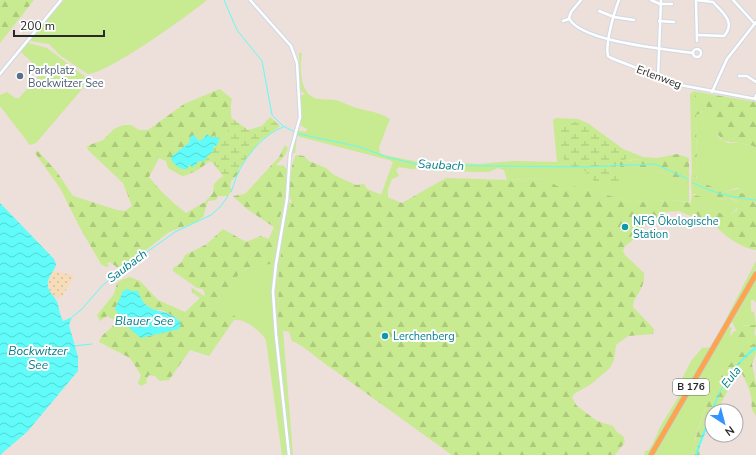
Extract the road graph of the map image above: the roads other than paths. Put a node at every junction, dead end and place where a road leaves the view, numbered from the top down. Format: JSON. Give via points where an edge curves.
{"nodes":[{"id":1,"x":61,"y":0,"type":"edge"},
{"id":2,"x":250,"y":0,"type":"edge"},
{"id":3,"x":581,"y":0,"type":"edge"},
{"id":4,"x":619,"y":0,"type":"edge"},
{"id":5,"x":651,"y":0,"type":"edge"},
{"id":6,"x":661,"y":0,"type":"edge"},
{"id":7,"x":696,"y":0,"type":"edge"},
{"id":8,"x":733,"y":0,"type":"edge"},
{"id":9,"x":660,"y":4,"type":"junction"},
{"id":10,"x":672,"y":4,"type":"dead end"},
{"id":11,"x":599,"y":11,"type":"dead end"},
{"id":12,"x":614,"y":17,"type":"junction"},
{"id":13,"x":569,"y":19,"type":"junction"},
{"id":14,"x":634,"y":20,"type":"dead end"},
{"id":15,"x":563,"y":21,"type":"dead end"},
{"id":16,"x":659,"y":22,"type":"junction"},
{"id":17,"x":674,"y":22,"type":"dead end"},
{"id":18,"x":755,"y":23,"type":"edge"},
{"id":19,"x":697,"y":35,"type":"junction"},
{"id":20,"x":609,"y":40,"type":"junction"},
{"id":21,"x":697,"y":41,"type":"dead end"},
{"id":22,"x":658,"y":48,"type":"junction"},
{"id":23,"x":693,"y":53,"type":"dead end"},
{"id":24,"x":0,"y":74,"type":"edge"},
{"id":25,"x":739,"y":76,"type":"dead end"},
{"id":26,"x":658,"y":78,"type":"junction"},
{"id":27,"x":756,"y":82,"type":"edge"},
{"id":28,"x":712,"y":92,"type":"junction"},
{"id":29,"x":756,"y":95,"type":"edge"},
{"id":30,"x":755,"y":99,"type":"edge"},
{"id":31,"x":756,"y":274,"type":"edge"},
{"id":32,"x":289,"y":455,"type":"edge"},
{"id":33,"x":652,"y":455,"type":"edge"}],
"edges":[{"from":1,"to":24,"type":"street"},
{"from":2,"to":32,"type":"street","via":[[291,46],[297,63],[300,112],[290,154],[287,199],[274,292]]},
{"from":3,"to":13,"type":"street"},
{"from":4,"to":12,"type":"street"},
{"from":5,"to":9,"type":"street"},
{"from":6,"to":9,"type":"street"},
{"from":7,"to":19,"type":"street"},
{"from":7,"to":19,"type":"street","via":[[713,2],[730,24],[724,36]]},
{"from":8,"to":18,"type":"street"},
{"from":9,"to":10,"type":"street"},
{"from":9,"to":16,"type":"street"},
{"from":11,"to":12,"type":"street"},
{"from":12,"to":14,"type":"street"},
{"from":12,"to":20,"type":"street"},
{"from":13,"to":15,"type":"street"},
{"from":13,"to":20,"type":"street","via":[[580,29]]},
{"from":16,"to":17,"type":"street"},
{"from":16,"to":22,"type":"street"},
{"from":18,"to":28,"type":"street","via":[[727,59]]},
{"from":19,"to":21,"type":"street"},
{"from":20,"to":22,"type":"street"},
{"from":20,"to":26,"type":"street","name":"Erlenweg","via":[[608,56]]},
{"from":22,"to":23,"type":"street"},
{"from":22,"to":26,"type":"street"},
{"from":25,"to":27,"type":"street","via":[[747,76]]},
{"from":26,"to":28,"type":"street","name":"Erlenweg"},
{"from":28,"to":30,"type":"street","name":"Erlenweg"},
{"from":29,"to":30,"type":"street"},
{"from":31,"to":33,"type":"main road","number":"B 176"}]}
